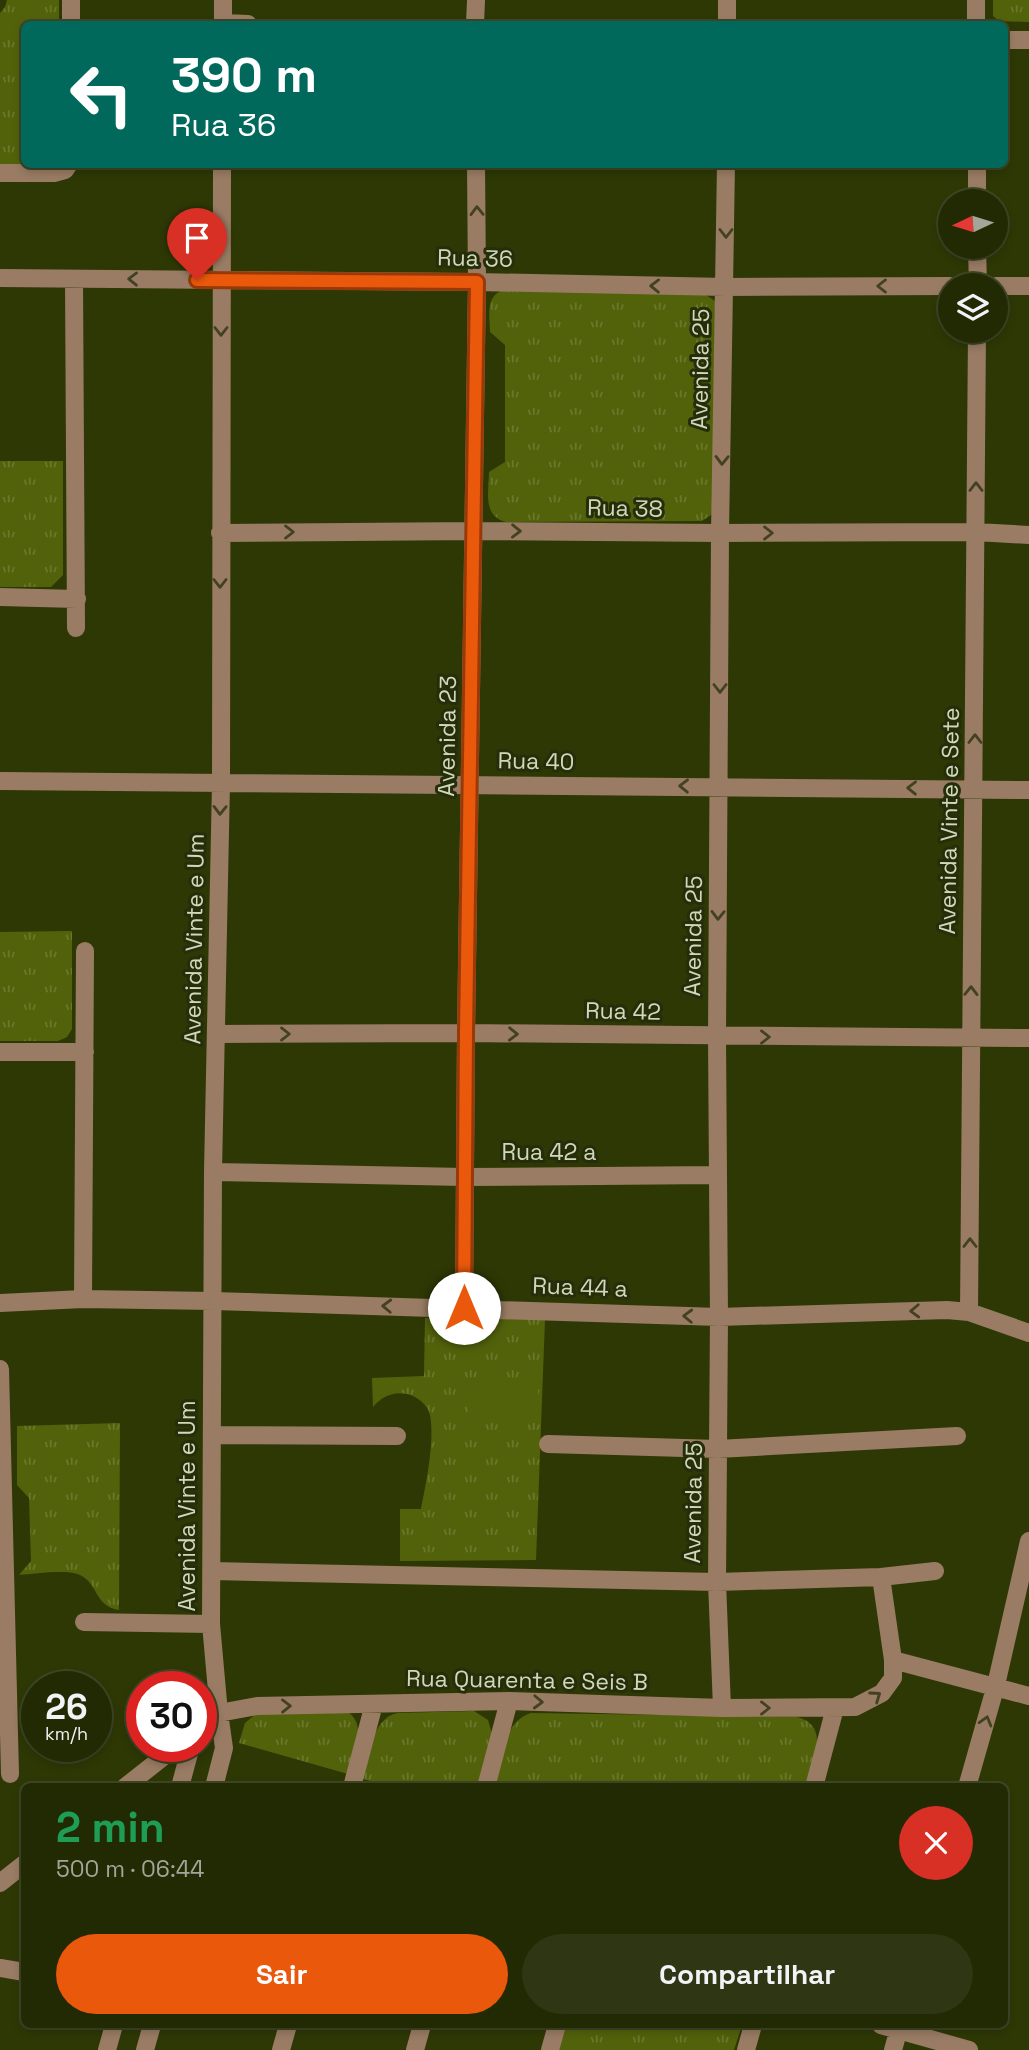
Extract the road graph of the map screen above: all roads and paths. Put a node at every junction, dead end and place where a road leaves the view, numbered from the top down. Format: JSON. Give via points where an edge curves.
{"nodes":[{"id":1,"x":71,"y":0,"type":"edge"},
{"id":2,"x":222,"y":0,"type":"edge"},
{"id":3,"x":476,"y":0,"type":"edge"},
{"id":4,"x":727,"y":0,"type":"edge"},
{"id":5,"x":976,"y":0,"type":"edge"},
{"id":6,"x":71,"y":21,"type":"edge"},
{"id":7,"x":223,"y":21,"type":"edge"},
{"id":8,"x":475,"y":21,"type":"edge"},
{"id":9,"x":727,"y":21,"type":"edge"},
{"id":10,"x":976,"y":21,"type":"edge"},
{"id":11,"x":1008,"y":40,"type":"edge"},
{"id":12,"x":1029,"y":40,"type":"edge"},
{"id":13,"x":66,"y":168,"type":"edge"},
{"id":14,"x":222,"y":168,"type":"edge"},
{"id":15,"x":476,"y":168,"type":"edge"},
{"id":16,"x":726,"y":168,"type":"edge"},
{"id":17,"x":977,"y":168,"type":"edge"},
{"id":18,"x":0,"y":173,"type":"edge"},
{"id":19,"x":977,"y":189,"type":"edge"},
{"id":20,"x":0,"y":278,"type":"edge"},
{"id":21,"x":74,"y":279,"type":"junction"},
{"id":22,"x":221,"y":281,"type":"junction"},
{"id":23,"x":477,"y":282,"type":"junction"},
{"id":24,"x":938,"y":286,"type":"edge"},
{"id":25,"x":1008,"y":286,"type":"edge"},
{"id":26,"x":1029,"y":286,"type":"edge"},
{"id":27,"x":726,"y":287,"type":"junction"},
{"id":28,"x":977,"y":343,"type":"edge"},
{"id":29,"x":474,"y":531,"type":"junction"},
{"id":30,"x":976,"y":532,"type":"junction"},
{"id":31,"x":220,"y":533,"type":"junction"},
{"id":32,"x":720,"y":533,"type":"junction"},
{"id":33,"x":1029,"y":534,"type":"edge"},
{"id":34,"x":0,"y":597,"type":"edge"},
{"id":35,"x":77,"y":599,"type":"junction"},
{"id":36,"x":76,"y":628,"type":"dead end"},
{"id":37,"x":0,"y":780,"type":"edge"},
{"id":38,"x":221,"y":783,"type":"junction"},
{"id":39,"x":471,"y":785,"type":"junction"},
{"id":40,"x":719,"y":787,"type":"junction"},
{"id":41,"x":974,"y":789,"type":"junction"},
{"id":42,"x":1029,"y":790,"type":"edge"},
{"id":43,"x":85,"y":951,"type":"dead end"},
{"id":44,"x":466,"y":1033,"type":"junction"},
{"id":45,"x":217,"y":1034,"type":"junction"},
{"id":46,"x":717,"y":1037,"type":"junction"},
{"id":47,"x":970,"y":1037,"type":"junction"},
{"id":48,"x":1029,"y":1038,"type":"edge"},
{"id":49,"x":0,"y":1052,"type":"edge"},
{"id":50,"x":85,"y":1052,"type":"junction"},
{"id":51,"x":214,"y":1172,"type":"junction"},
{"id":52,"x":717,"y":1175,"type":"junction"},
{"id":53,"x":464,"y":1177,"type":"junction"},
{"id":54,"x":83,"y":1299,"type":"junction"},
{"id":55,"x":213,"y":1301,"type":"junction"},
{"id":56,"x":0,"y":1303,"type":"edge"},
{"id":57,"x":464,"y":1308,"type":"junction"},
{"id":58,"x":970,"y":1312,"type":"junction"},
{"id":59,"x":719,"y":1317,"type":"junction"},
{"id":60,"x":1029,"y":1333,"type":"edge"},
{"id":61,"x":0,"y":1369,"type":"edge"},
{"id":62,"x":212,"y":1435,"type":"junction"},
{"id":63,"x":397,"y":1436,"type":"dead end"},
{"id":64,"x":957,"y":1436,"type":"dead end"},
{"id":65,"x":548,"y":1444,"type":"dead end"},
{"id":66,"x":718,"y":1449,"type":"junction"},
{"id":67,"x":1029,"y":1541,"type":"edge"},
{"id":68,"x":213,"y":1571,"type":"junction"},
{"id":69,"x":935,"y":1571,"type":"dead end"},
{"id":70,"x":881,"y":1577,"type":"junction"},
{"id":71,"x":717,"y":1582,"type":"junction"},
{"id":72,"x":84,"y":1622,"type":"dead end"},
{"id":73,"x":211,"y":1624,"type":"junction"},
{"id":74,"x":893,"y":1660,"type":"junction"},
{"id":75,"x":996,"y":1685,"type":"junction"},
{"id":76,"x":1029,"y":1696,"type":"edge"},
{"id":77,"x":509,"y":1701,"type":"junction"},
{"id":78,"x":374,"y":1704,"type":"junction"},
{"id":79,"x":722,"y":1708,"type":"junction"},
{"id":80,"x":835,"y":1708,"type":"junction"},
{"id":81,"x":219,"y":1713,"type":"junction"},
{"id":82,"x":157,"y":1762,"type":"edge"},
{"id":83,"x":187,"y":1762,"type":"edge"},
{"id":84,"x":10,"y":1774,"type":"dead end"},
{"id":85,"x":130,"y":1783,"type":"edge"},
{"id":86,"x":181,"y":1783,"type":"edge"},
{"id":87,"x":215,"y":1783,"type":"edge"},
{"id":88,"x":353,"y":1783,"type":"edge"},
{"id":89,"x":487,"y":1783,"type":"edge"},
{"id":90,"x":815,"y":1783,"type":"edge"},
{"id":91,"x":968,"y":1783,"type":"edge"},
{"id":92,"x":21,"y":1866,"type":"edge"},
{"id":93,"x":0,"y":1883,"type":"edge"},
{"id":94,"x":0,"y":1968,"type":"edge"},
{"id":95,"x":21,"y":1972,"type":"edge"},
{"id":96,"x":113,"y":2028,"type":"edge"},
{"id":97,"x":151,"y":2028,"type":"edge"},
{"id":98,"x":287,"y":2028,"type":"edge"},
{"id":99,"x":421,"y":2028,"type":"edge"},
{"id":100,"x":556,"y":2028,"type":"edge"},
{"id":101,"x":752,"y":2028,"type":"edge"},
{"id":102,"x":893,"y":2028,"type":"edge"},
{"id":103,"x":899,"y":2028,"type":"edge"},
{"id":104,"x":107,"y":2050,"type":"edge"},
{"id":105,"x":145,"y":2050,"type":"edge"},
{"id":106,"x":281,"y":2050,"type":"edge"},
{"id":107,"x":415,"y":2050,"type":"edge"},
{"id":108,"x":550,"y":2050,"type":"edge"},
{"id":109,"x":747,"y":2050,"type":"edge"},
{"id":110,"x":893,"y":2050,"type":"edge"},
{"id":111,"x":969,"y":2050,"type":"edge"}],
"edges":[{"from":1,"to":6,"type":"street"},
{"from":2,"to":7,"type":"street"},
{"from":3,"to":8,"type":"street"},
{"from":4,"to":9,"type":"street"},
{"from":5,"to":10,"type":"street"},
{"from":11,"to":12,"type":"street"},
{"from":13,"to":18,"type":"street","via":[[54,173]]},
{"from":14,"to":22,"type":"street","name":"Avenida Vinte e Um"},
{"from":23,"to":15,"type":"street","name":"Avenida 23","one_way":true},
{"from":16,"to":27,"type":"street","name":"Avenida 25","one_way":true},
{"from":17,"to":19,"type":"street"},
{"from":20,"to":21,"type":"street","name":"Rua 36"},
{"from":22,"to":21,"type":"street","name":"Rua 36","one_way":true},
{"from":21,"to":35,"type":"street"},
{"from":22,"to":23,"type":"street","name":"Rua 36"},
{"from":22,"to":31,"type":"street","name":"Avenida Vinte e Um","one_way":true},
{"from":27,"to":23,"type":"street","name":"Rua 36","one_way":true},
{"from":23,"to":29,"type":"street","name":"Avenida 23"},
{"from":24,"to":27,"type":"street","name":"Rua 36","one_way":true},
{"from":25,"to":26,"type":"street"},
{"from":27,"to":32,"type":"street","name":"Avenida 25","one_way":true},
{"from":30,"to":28,"type":"street","name":"Avenida Vinte e Sete","one_way":true},
{"from":31,"to":29,"type":"street","name":"Rua 38","one_way":true},
{"from":29,"to":32,"type":"street","name":"Rua 38","one_way":true},
{"from":29,"to":39,"type":"street","name":"Avenida 23"},
{"from":32,"to":30,"type":"street","name":"Rua 38","one_way":true},
{"from":30,"to":33,"type":"street","name":"Rua 38"},
{"from":41,"to":30,"type":"street","name":"Avenida Vinte e Sete","one_way":true},
{"from":31,"to":38,"type":"street","name":"Avenida Vinte e Um","one_way":true},
{"from":32,"to":40,"type":"street","name":"Avenida 25","one_way":true},
{"from":34,"to":35,"type":"street"},
{"from":35,"to":36,"type":"street"},
{"from":37,"to":38,"type":"street","name":"Rua 40"},
{"from":38,"to":39,"type":"street","name":"Rua 40"},
{"from":38,"to":45,"type":"street","name":"Avenida Vinte e Um","one_way":true},
{"from":40,"to":39,"type":"street","name":"Rua 40","one_way":true},
{"from":39,"to":44,"type":"street","name":"Avenida 23"},
{"from":41,"to":40,"type":"street","name":"Rua 40","one_way":true},
{"from":40,"to":46,"type":"street","name":"Avenida 25","one_way":true},
{"from":41,"to":42,"type":"street","name":"Rua 40"},
{"from":47,"to":41,"type":"street","name":"Avenida Vinte e Sete","one_way":true},
{"from":43,"to":50,"type":"street"},
{"from":45,"to":44,"type":"street","name":"Rua 42","one_way":true},
{"from":44,"to":46,"type":"street","name":"Rua 42","one_way":true},
{"from":44,"to":53,"type":"street","name":"Avenida 23"},
{"from":45,"to":51,"type":"street","name":"Avenida Vinte e Um"},
{"from":46,"to":47,"type":"street","name":"Rua 42","one_way":true},
{"from":46,"to":52,"type":"street","name":"Avenida 25"},
{"from":47,"to":48,"type":"street","name":"Rua 42"},
{"from":58,"to":47,"type":"street","name":"Avenida Vinte e Sete","one_way":true},
{"from":49,"to":50,"type":"street"},
{"from":50,"to":54,"type":"street"},
{"from":51,"to":53,"type":"street","name":"Rua 42 a"},
{"from":51,"to":55,"type":"street","name":"Avenida Vinte e Um"},
{"from":52,"to":53,"type":"street","name":"Rua 42 a"},
{"from":52,"to":59,"type":"street","name":"Avenida 25"},
{"from":53,"to":57,"type":"street","name":"Avenida 23"},
{"from":54,"to":55,"type":"street","name":"Rua 44 a"},
{"from":54,"to":56,"type":"street","name":"Rua 44 a"},
{"from":57,"to":55,"type":"street","name":"Rua 44 a","one_way":true},
{"from":55,"to":62,"type":"street","name":"Avenida Vinte e Um"},
{"from":59,"to":57,"type":"street","name":"Rua 44 a","one_way":true},
{"from":58,"to":59,"type":"street","name":"Rua 44 a","one_way":true},
{"from":58,"to":60,"type":"street","name":"Rua 44 a"},
{"from":59,"to":66,"type":"street","name":"Avenida 25"},
{"from":61,"to":84,"type":"street"},
{"from":62,"to":63,"type":"street"},
{"from":62,"to":68,"type":"street","name":"Avenida Vinte e Um"},
{"from":64,"to":66,"type":"street"},
{"from":65,"to":66,"type":"street"},
{"from":66,"to":71,"type":"street","name":"Avenida 25"},
{"from":67,"to":75,"type":"street"},
{"from":68,"to":71,"type":"street"},
{"from":68,"to":73,"type":"street","name":"Avenida Vinte e Um"},
{"from":69,"to":70,"type":"street"},
{"from":70,"to":71,"type":"street"},
{"from":70,"to":74,"type":"street"},
{"from":71,"to":79,"type":"street","name":"Avenida 25"},
{"from":72,"to":73,"type":"street"},
{"from":73,"to":81,"type":"street","name":"Avenida Vinte e Um"},
{"from":74,"to":75,"type":"street"},
{"from":80,"to":74,"type":"street","name":"Rua Quarenta e Seis B","one_way":true,"via":[[855,1707],[882,1693],[893,1678]]},
{"from":75,"to":76,"type":"street"},
{"from":91,"to":75,"type":"street","one_way":true},
{"from":77,"to":78,"type":"street","name":"Rua Quarenta e Seis B"},
{"from":77,"to":79,"type":"street","name":"Rua Quarenta e Seis B","one_way":true},
{"from":77,"to":89,"type":"street"},
{"from":81,"to":78,"type":"street","name":"Rua Quarenta e Seis B","one_way":true,"via":[[257,1706]]},
{"from":78,"to":88,"type":"street"},
{"from":79,"to":80,"type":"street","name":"Rua Quarenta e Seis B","one_way":true},
{"from":80,"to":90,"type":"street"},
{"from":81,"to":87,"type":"street","name":"Avenida Vinte e Um","via":[[224,1748]]},
{"from":82,"to":85,"type":"street"},
{"from":83,"to":86,"type":"street"},
{"from":92,"to":93,"type":"street"},
{"from":94,"to":95,"type":"street"},
{"from":96,"to":104,"type":"street"},
{"from":97,"to":105,"type":"street"},
{"from":98,"to":106,"type":"street"},
{"from":99,"to":107,"type":"street"},
{"from":100,"to":108,"type":"street"},
{"from":101,"to":109,"type":"street"},
{"from":102,"to":110,"type":"street"},
{"from":103,"to":111,"type":"street"}]}
